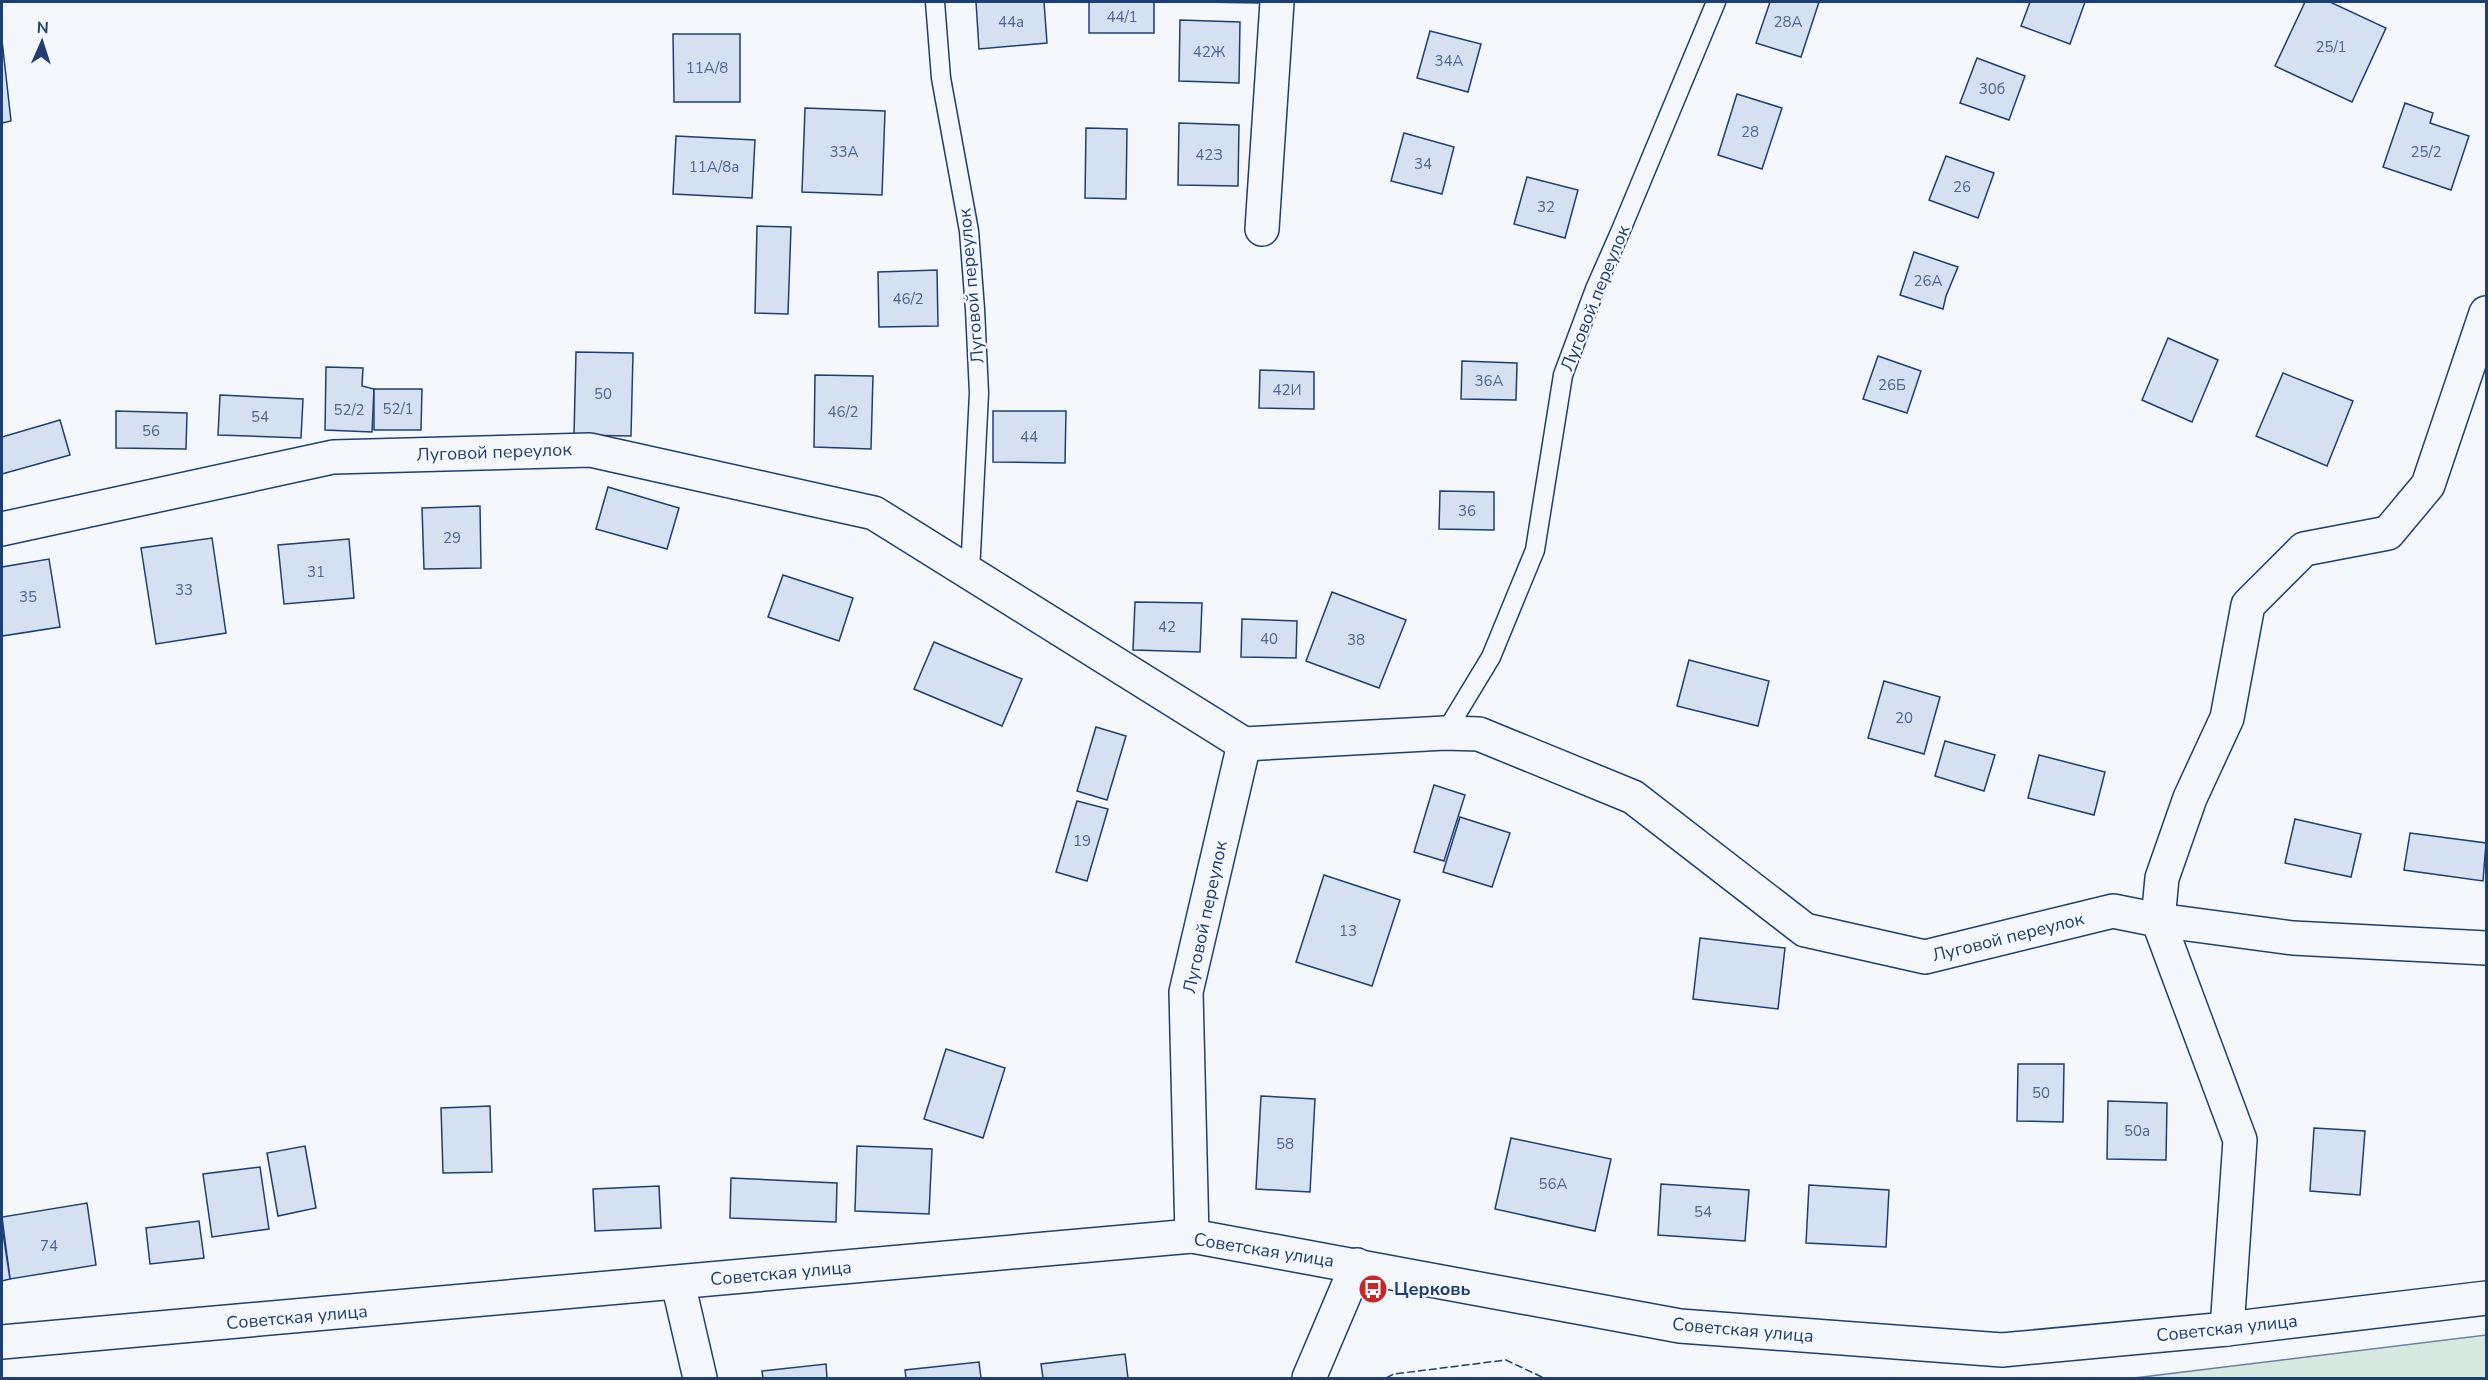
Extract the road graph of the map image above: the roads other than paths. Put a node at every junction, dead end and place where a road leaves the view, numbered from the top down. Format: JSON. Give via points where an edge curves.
{"nodes":[{"id":1,"x":935,"y":2,"type":"edge"},
{"id":2,"x":1277,"y":2,"type":"edge"},
{"id":3,"x":1716,"y":2,"type":"edge"},
{"id":4,"x":1262,"y":229,"type":"dead end"},
{"id":5,"x":2487,"y":313,"type":"edge"},
{"id":6,"x":2,"y":529,"type":"edge"},
{"id":7,"x":970,"y":573,"type":"junction"},
{"id":8,"x":1444,"y":733,"type":"junction"},
{"id":9,"x":1244,"y":744,"type":"junction"},
{"id":10,"x":2158,"y":920,"type":"junction"},
{"id":11,"x":2487,"y":948,"type":"edge"},
{"id":12,"x":1192,"y":1236,"type":"junction"},
{"id":13,"x":1357,"y":1265,"type":"junction"},
{"id":14,"x":678,"y":1283,"type":"junction"},
{"id":15,"x":2487,"y":1298,"type":"edge"},
{"id":16,"x":2227,"y":1329,"type":"junction"},
{"id":17,"x":2,"y":1342,"type":"edge"},
{"id":18,"x":700,"y":1378,"type":"edge"},
{"id":19,"x":1309,"y":1378,"type":"edge"}],
"edges":[{"from":1,"to":7,"type":"lane","name":"Луговой переулок","via":[[940,78],[969,231],[975,309],[979,393]]},
{"from":2,"to":4,"type":"street"},
{"from":3,"to":8,"type":"lane","name":"Луговой переулок","via":[[1594,289],[1563,375],[1535,550],[1491,657]]},
{"from":5,"to":10,"type":"street","via":[[2428,485],[2388,533],[2304,549],[2248,605],[2227,717],[2190,798],[2162,878]]},
{"from":6,"to":7,"type":"street","name":"Луговой переулок","via":[[333,457],[590,450],[874,513]]},
{"from":7,"to":9,"type":"street","name":"Луговой переулок"},
{"from":8,"to":9,"type":"street","name":"Луговой переулок"},
{"from":8,"to":10,"type":"street","name":"Луговой переулок","via":[[1479,734],[1633,797],[1805,930],[1925,957],[2113,911]]},
{"from":9,"to":12,"type":"street","name":"Луговой переулок","via":[[1186,992]]},
{"from":10,"to":11,"type":"street","name":"Луговой переулок","via":[[2293,938]]},
{"from":10,"to":16,"type":"street","via":[[2240,1140]]},
{"from":12,"to":13,"type":"street","name":"Советская улица"},
{"from":12,"to":14,"type":"street","name":"Советская улица"},
{"from":13,"to":16,"type":"street","name":"Советская улица","via":[[1680,1326],[2002,1350]]},
{"from":13,"to":19,"type":"street"},
{"from":14,"to":17,"type":"street","name":"Советская улица"},
{"from":14,"to":18,"type":"street"},
{"from":15,"to":16,"type":"street","name":"Советская улица"}]}
